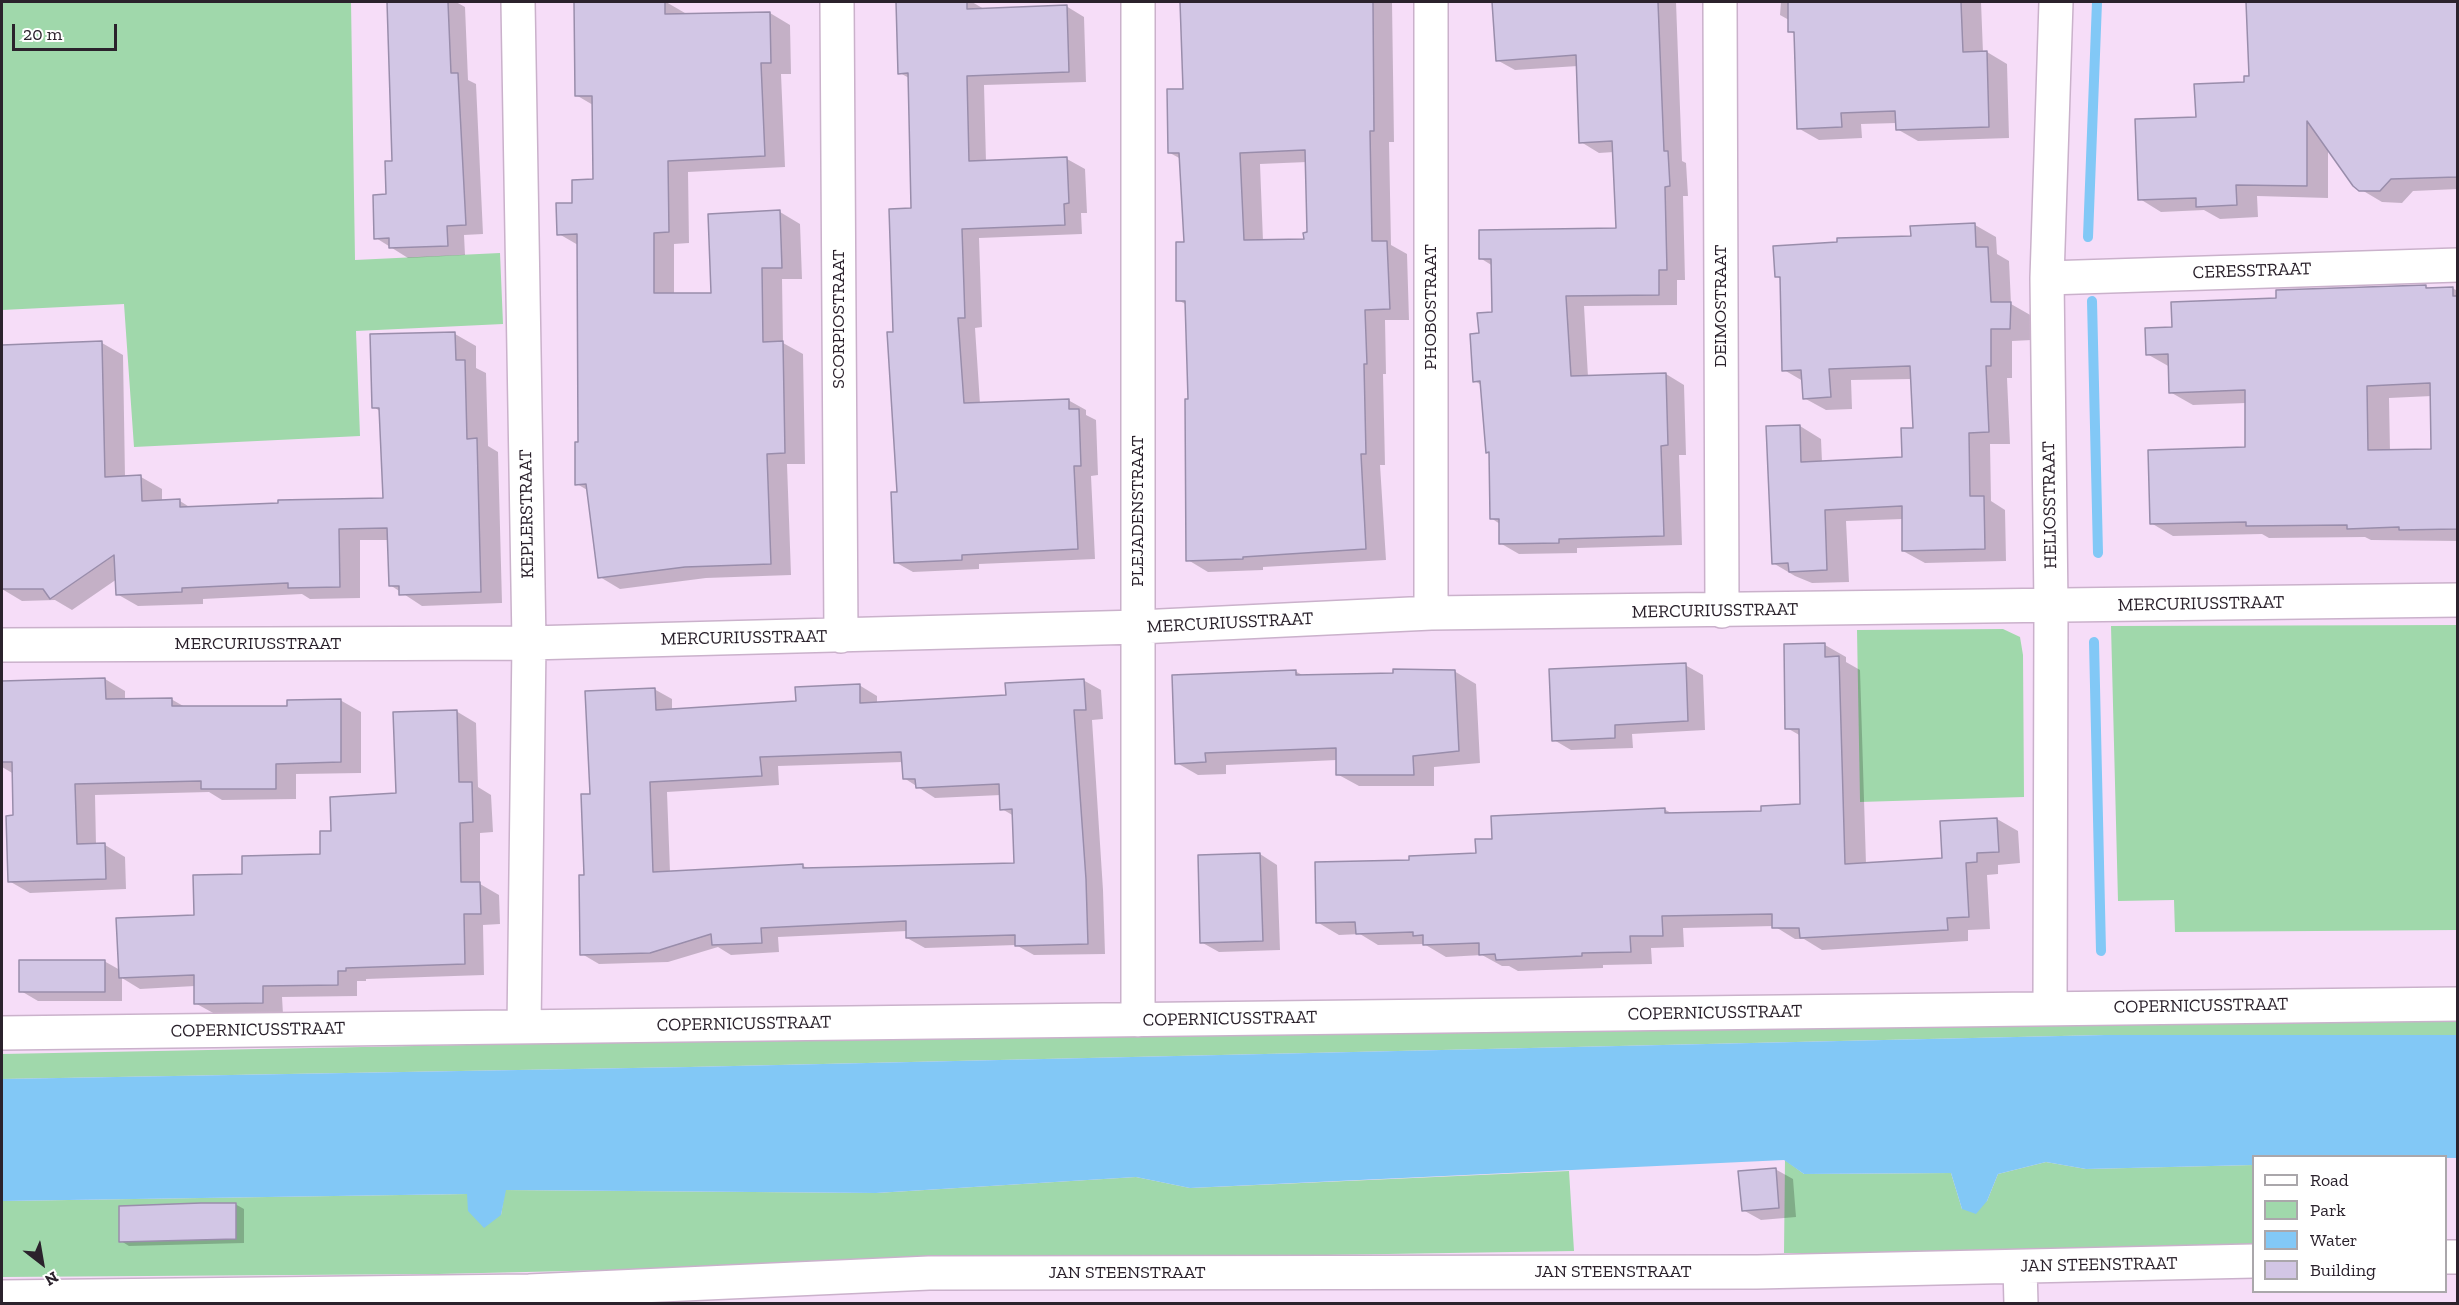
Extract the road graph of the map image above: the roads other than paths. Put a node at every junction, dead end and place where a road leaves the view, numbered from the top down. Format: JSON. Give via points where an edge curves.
{"nodes":[{"id":1,"x":518,"y":2,"type":"edge"},
{"id":2,"x":837,"y":2,"type":"edge"},
{"id":3,"x":1138,"y":2,"type":"edge"},
{"id":4,"x":1431,"y":2,"type":"edge"},
{"id":5,"x":1720,"y":2,"type":"edge"},
{"id":6,"x":2055,"y":2,"type":"edge"},
{"id":7,"x":2457,"y":265,"type":"edge"},
{"id":8,"x":2047,"y":278,"type":"junction"},
{"id":9,"x":2457,"y":600,"type":"edge"},
{"id":10,"x":2051,"y":606,"type":"junction"},
{"id":11,"x":1722,"y":611,"type":"junction"},
{"id":12,"x":1431,"y":613,"type":"junction"},
{"id":13,"x":1139,"y":627,"type":"junction"},
{"id":14,"x":841,"y":636,"type":"junction"},
{"id":15,"x":529,"y":643,"type":"junction"},
{"id":16,"x":2,"y":645,"type":"edge"},
{"id":17,"x":2457,"y":1004,"type":"edge"},
{"id":18,"x":2050,"y":1008,"type":"junction"},
{"id":19,"x":1138,"y":1020,"type":"junction"},
{"id":20,"x":524,"y":1027,"type":"junction"},
{"id":21,"x":2,"y":1033,"type":"edge"},
{"id":22,"x":2252,"y":1262,"type":"edge"},
{"id":23,"x":2020,"y":1267,"type":"junction"},
{"id":24,"x":2,"y":1297,"type":"edge"},
{"id":25,"x":528,"y":1297,"type":"edge"},
{"id":26,"x":2021,"y":1304,"type":"edge"}],
"edges":[{"from":1,"to":15,"type":"street","name":"KEPLERSTRAAT"},
{"from":2,"to":14,"type":"street","name":"SCORPIOSTRAAT"},
{"from":3,"to":13,"type":"street","name":"PLEJADENSTRAAT"},
{"from":4,"to":12,"type":"street","name":"PHOBOSTRAAT"},
{"from":5,"to":11,"type":"street","name":"DEIMOSTRAAT"},
{"from":6,"to":8,"type":"street","name":"HELIOSSTRAAT"},
{"from":7,"to":8,"type":"street","name":"CERESSTRAAT"},
{"from":8,"to":10,"type":"street","name":"HELIOSSTRAAT"},
{"from":9,"to":10,"type":"street","name":"MERCURIUSSTRAAT"},
{"from":10,"to":11,"type":"street","name":"MERCURIUSSTRAAT"},
{"from":10,"to":18,"type":"street","name":"HELIOSSTRAAT"},
{"from":11,"to":12,"type":"street","name":"MERCURIUSSTRAAT"},
{"from":12,"to":13,"type":"street","name":"MERCURIUSSTRAAT"},
{"from":13,"to":14,"type":"street","name":"MERCURIUSSTRAAT"},
{"from":13,"to":19,"type":"street","name":"PLEJADENSTRAAT"},
{"from":14,"to":15,"type":"street","name":"MERCURIUSSTRAAT"},
{"from":15,"to":16,"type":"street","name":"MERCURIUSSTRAAT"},
{"from":15,"to":20,"type":"street","name":"KEPLERSTRAAT"},
{"from":17,"to":18,"type":"street","name":"COPERNICUSSTRAAT"},
{"from":18,"to":19,"type":"street","name":"COPERNICUSSTRAAT"},
{"from":19,"to":20,"type":"street","name":"COPERNICUSSTRAAT"},
{"from":20,"to":21,"type":"street","name":"COPERNICUSSTRAAT"},
{"from":22,"to":23,"type":"street","name":"JAN STEENSTRAAT"},
{"from":23,"to":25,"type":"street","name":"JAN STEENSTRAAT","via":[[1757,1272],[929,1274]]},
{"from":23,"to":26,"type":"street"},
{"from":24,"to":25,"type":"street","name":"JAN STEENSTRAAT"}]}
